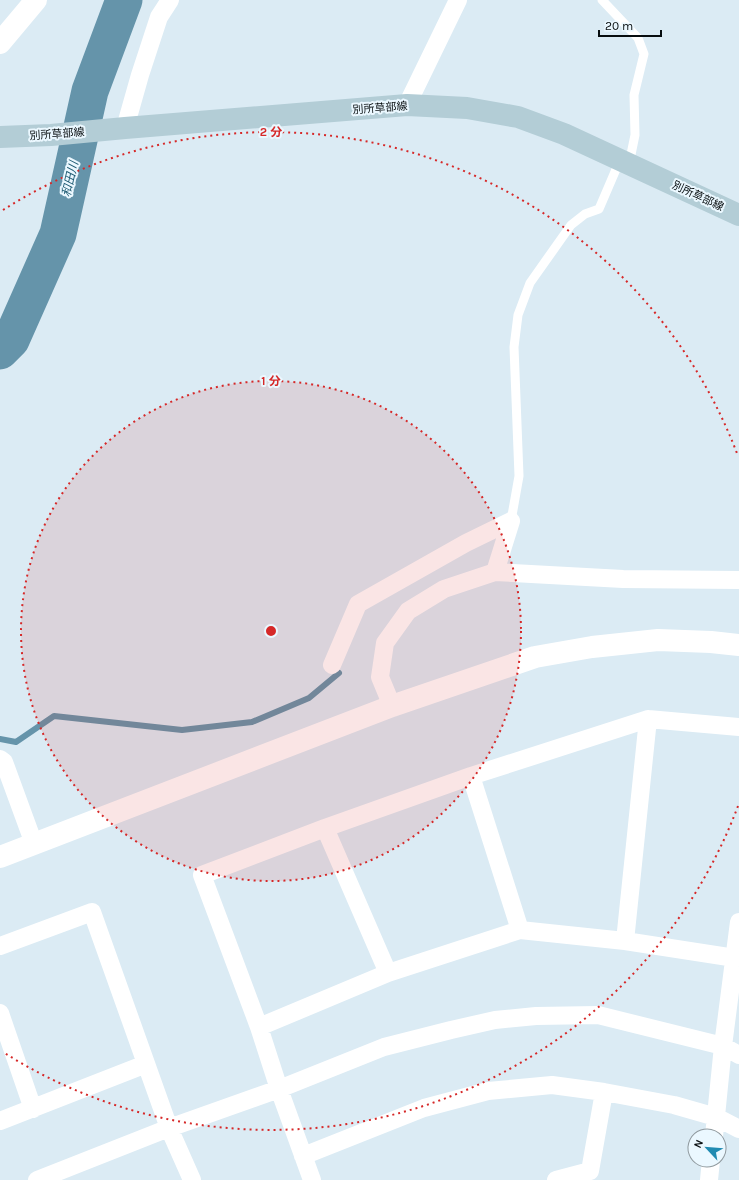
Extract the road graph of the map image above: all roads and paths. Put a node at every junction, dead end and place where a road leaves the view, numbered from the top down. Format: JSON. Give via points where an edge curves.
{"nodes":[{"id":1,"x":36,"y":0,"type":"edge"},
{"id":2,"x":170,"y":0,"type":"edge"},
{"id":3,"x":458,"y":0,"type":"edge"},
{"id":4,"x":602,"y":0,"type":"edge"},
{"id":5,"x":0,"y":43,"type":"edge"},
{"id":6,"x":407,"y":105,"type":"junction"},
{"id":7,"x":119,"y":128,"type":"junction"},
{"id":8,"x":0,"y":137,"type":"edge"},
{"id":9,"x":624,"y":162,"type":"junction"},
{"id":10,"x":739,"y":215,"type":"edge"},
{"id":11,"x":510,"y":521,"type":"junction"},
{"id":12,"x":495,"y":572,"type":"junction"},
{"id":13,"x":739,"y":580,"type":"edge"},
{"id":14,"x":739,"y":645,"type":"edge"},
{"id":15,"x":332,"y":665,"type":"dead end"},
{"id":16,"x":392,"y":706,"type":"junction"},
{"id":17,"x":648,"y":719,"type":"junction"},
{"id":18,"x":739,"y":727,"type":"edge"},
{"id":19,"x":0,"y":759,"type":"edge"},
{"id":20,"x":471,"y":776,"type":"junction"},
{"id":21,"x":325,"y":828,"type":"junction"},
{"id":22,"x":34,"y":844,"type":"junction"},
{"id":23,"x":0,"y":857,"type":"edge"},
{"id":24,"x":739,"y":922,"type":"edge"},
{"id":25,"x":520,"y":930,"type":"junction"},
{"id":26,"x":624,"y":941,"type":"junction"},
{"id":27,"x":0,"y":946,"type":"edge"},
{"id":28,"x":735,"y":958,"type":"junction"},
{"id":29,"x":388,"y":973,"type":"junction"},
{"id":30,"x":0,"y":1013,"type":"edge"},
{"id":31,"x":259,"y":1027,"type":"junction"},
{"id":32,"x":731,"y":1051,"type":"edge"},
{"id":33,"x":146,"y":1064,"type":"junction"},
{"id":34,"x":279,"y":1089,"type":"junction"},
{"id":35,"x":604,"y":1092,"type":"junction"},
{"id":36,"x":33,"y":1109,"type":"junction"},
{"id":37,"x":716,"y":1117,"type":"junction"},
{"id":38,"x":0,"y":1121,"type":"edge"},
{"id":39,"x":169,"y":1128,"type":"junction"},
{"id":40,"x":715,"y":1128,"type":"edge"},
{"id":41,"x":739,"y":1129,"type":"edge"},
{"id":42,"x":303,"y":1156,"type":"junction"},
{"id":43,"x":710,"y":1168,"type":"edge"},
{"id":44,"x":37,"y":1180,"type":"edge"},
{"id":45,"x":192,"y":1180,"type":"edge"},
{"id":46,"x":312,"y":1180,"type":"edge"},
{"id":47,"x":556,"y":1180,"type":"edge"},
{"id":48,"x":709,"y":1180,"type":"edge"}],
"edges":[{"from":1,"to":5,"type":"street"},
{"from":2,"to":7,"type":"street","via":[[159,17]]},
{"from":3,"to":6,"type":"street"},
{"from":4,"to":9,"type":"lane","via":[[638,38],[644,54],[634,95],[635,135]]},
{"from":6,"to":7,"type":"main road","name":"別所草部線"},
{"from":6,"to":9,"type":"main road","name":"別所草部線","via":[[467,108],[518,117],[564,134]]},
{"from":7,"to":8,"type":"main road","name":"別所草部線"},
{"from":9,"to":10,"type":"main road","name":"別所草部線"},
{"from":9,"to":11,"type":"lane","via":[[599,209],[585,214],[571,224],[530,283],[518,315],[514,347],[519,476]]},
{"from":11,"to":12,"type":"street"},
{"from":11,"to":15,"type":"street","via":[[358,604]]},
{"from":12,"to":13,"type":"street","via":[[623,579]]},
{"from":12,"to":16,"type":"street","via":[[444,589],[408,611],[385,643],[380,677]]},
{"from":14,"to":16,"type":"street","via":[[658,640],[592,647],[535,657]]},
{"from":16,"to":22,"type":"street"},
{"from":17,"to":18,"type":"street"},
{"from":17,"to":20,"type":"street"},
{"from":17,"to":26,"type":"street"},
{"from":19,"to":22,"type":"street","via":[[4,762]]},
{"from":20,"to":21,"type":"street"},
{"from":20,"to":25,"type":"street"},
{"from":21,"to":29,"type":"street"},
{"from":21,"to":31,"type":"street","via":[[202,876]]},
{"from":22,"to":23,"type":"street"},
{"from":24,"to":28,"type":"street"},
{"from":25,"to":26,"type":"street"},
{"from":25,"to":29,"type":"street"},
{"from":26,"to":28,"type":"street"},
{"from":27,"to":33,"type":"street","via":[[92,912]]},
{"from":28,"to":32,"type":"street"},
{"from":29,"to":31,"type":"street"},
{"from":30,"to":36,"type":"street"},
{"from":31,"to":34,"type":"street"},
{"from":32,"to":34,"type":"street","via":[[598,1015],[536,1016],[495,1020],[384,1047]]},
{"from":32,"to":37,"type":"street"},
{"from":33,"to":36,"type":"street"},
{"from":33,"to":39,"type":"street"},
{"from":34,"to":39,"type":"street"},
{"from":34,"to":42,"type":"street"},
{"from":35,"to":37,"type":"street","via":[[674,1104]]},
{"from":35,"to":42,"type":"street","via":[[552,1085],[488,1091],[424,1108]]},
{"from":35,"to":47,"type":"street","via":[[590,1171]]},
{"from":36,"to":38,"type":"street"},
{"from":37,"to":40,"type":"street"},
{"from":37,"to":41,"type":"street"},
{"from":39,"to":44,"type":"street"},
{"from":39,"to":45,"type":"street"},
{"from":42,"to":46,"type":"street"},
{"from":43,"to":48,"type":"street"}]}
